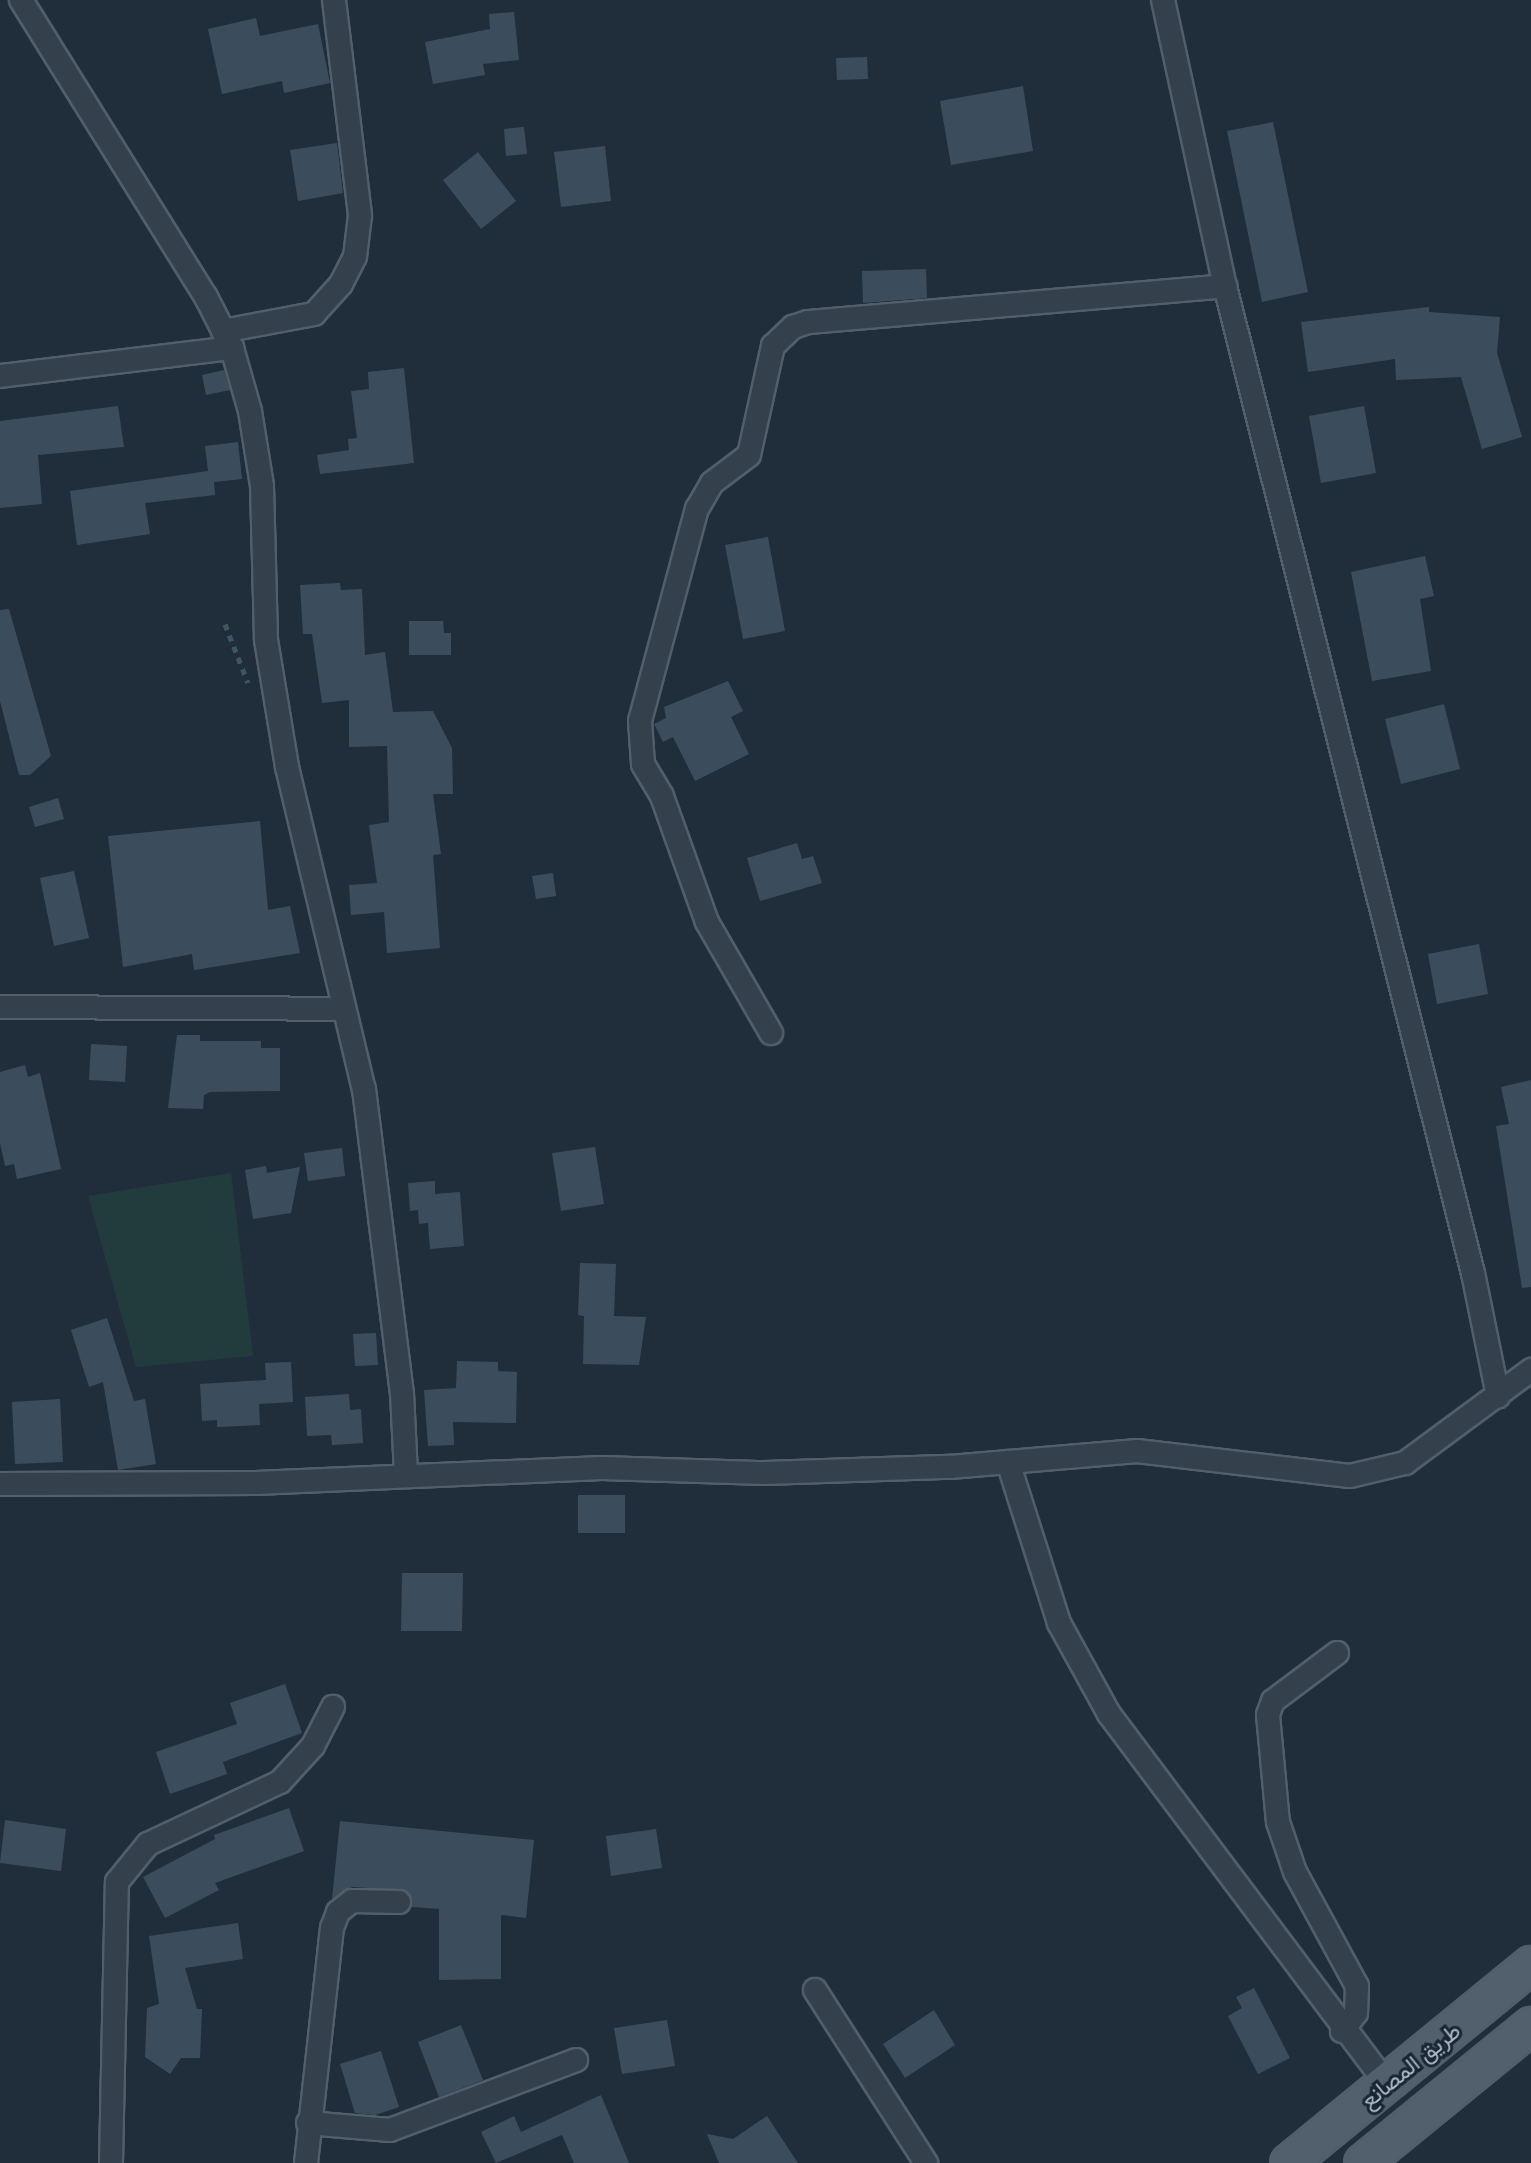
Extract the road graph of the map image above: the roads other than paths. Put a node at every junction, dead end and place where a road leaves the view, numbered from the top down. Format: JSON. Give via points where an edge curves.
{"nodes":[{"id":1,"x":21,"y":0,"type":"edge"},
{"id":2,"x":334,"y":0,"type":"edge"},
{"id":3,"x":1163,"y":0,"type":"edge"},
{"id":4,"x":1225,"y":286,"type":"junction"},
{"id":5,"x":227,"y":339,"type":"junction"},
{"id":6,"x":0,"y":376,"type":"edge"},
{"id":7,"x":0,"y":1007,"type":"edge"},
{"id":8,"x":343,"y":1009,"type":"junction"},
{"id":9,"x":771,"y":1033,"type":"dead end"},
{"id":10,"x":1531,"y":1370,"type":"edge"},
{"id":11,"x":1498,"y":1396,"type":"junction"},
{"id":12,"x":1008,"y":1462,"type":"junction"},
{"id":13,"x":406,"y":1474,"type":"junction"},
{"id":14,"x":0,"y":1484,"type":"edge"},
{"id":15,"x":1337,"y":1653,"type":"dead end"},
{"id":16,"x":333,"y":1707,"type":"dead end"},
{"id":17,"x":399,"y":1902,"type":"dead end"},
{"id":18,"x":1531,"y":1965,"type":"edge"},
{"id":19,"x":815,"y":1990,"type":"dead end"},
{"id":20,"x":1531,"y":2026,"type":"edge"},
{"id":21,"x":1342,"y":2031,"type":"junction"},
{"id":22,"x":576,"y":2060,"type":"dead end"},
{"id":23,"x":1387,"y":2084,"type":"junction"},
{"id":24,"x":308,"y":2123,"type":"junction"},
{"id":25,"x":111,"y":2163,"type":"edge"},
{"id":26,"x":306,"y":2163,"type":"edge"},
{"id":27,"x":926,"y":2163,"type":"edge"},
{"id":28,"x":1289,"y":2163,"type":"edge"},
{"id":29,"x":1363,"y":2163,"type":"edge"}],
"edges":[{"from":1,"to":5,"type":"street"},
{"from":2,"to":5,"type":"street","via":[[360,215],[355,257],[341,284],[314,314]]},
{"from":3,"to":4,"type":"street"},
{"from":4,"to":9,"type":"street","via":[[808,322],[793,327],[773,346],[749,455],[712,483],[697,509],[640,721],[643,764],[662,796],[707,922]]},
{"from":4,"to":11,"type":"street","via":[[1473,1273]]},
{"from":5,"to":6,"type":"street"},
{"from":5,"to":8,"type":"street","via":[[250,411],[262,486],[266,640],[284,753]]},
{"from":7,"to":8,"type":"street"},
{"from":8,"to":13,"type":"street","via":[[364,1089],[402,1393]]},
{"from":10,"to":11,"type":"street"},
{"from":11,"to":12,"type":"street","via":[[1405,1463],[1350,1476],[1177,1452]]},
{"from":12,"to":13,"type":"street","via":[[765,1473],[602,1468]]},
{"from":12,"to":21,"type":"street","via":[[1059,1623],[1109,1714]]},
{"from":13,"to":14,"type":"street","via":[[256,1483]]},
{"from":15,"to":21,"type":"street","via":[[1273,1701],[1268,1715],[1278,1822],[1295,1872],[1357,1986],[1356,2013]]},
{"from":16,"to":25,"type":"street","via":[[313,1746],[280,1782],[148,1844],[117,1882]]},
{"from":17,"to":24,"type":"street","via":[[352,1901],[338,1912]]},
{"from":18,"to":23,"type":"main road","name":"طريق المصانع"},
{"from":19,"to":27,"type":"street"},
{"from":20,"to":29,"type":"main road","name":"طريق المصانع"},
{"from":21,"to":23,"type":"street"},
{"from":22,"to":24,"type":"street","via":[[390,2130]]},
{"from":23,"to":28,"type":"main road","name":"طريق المصانع"},
{"from":24,"to":26,"type":"street"}]}
